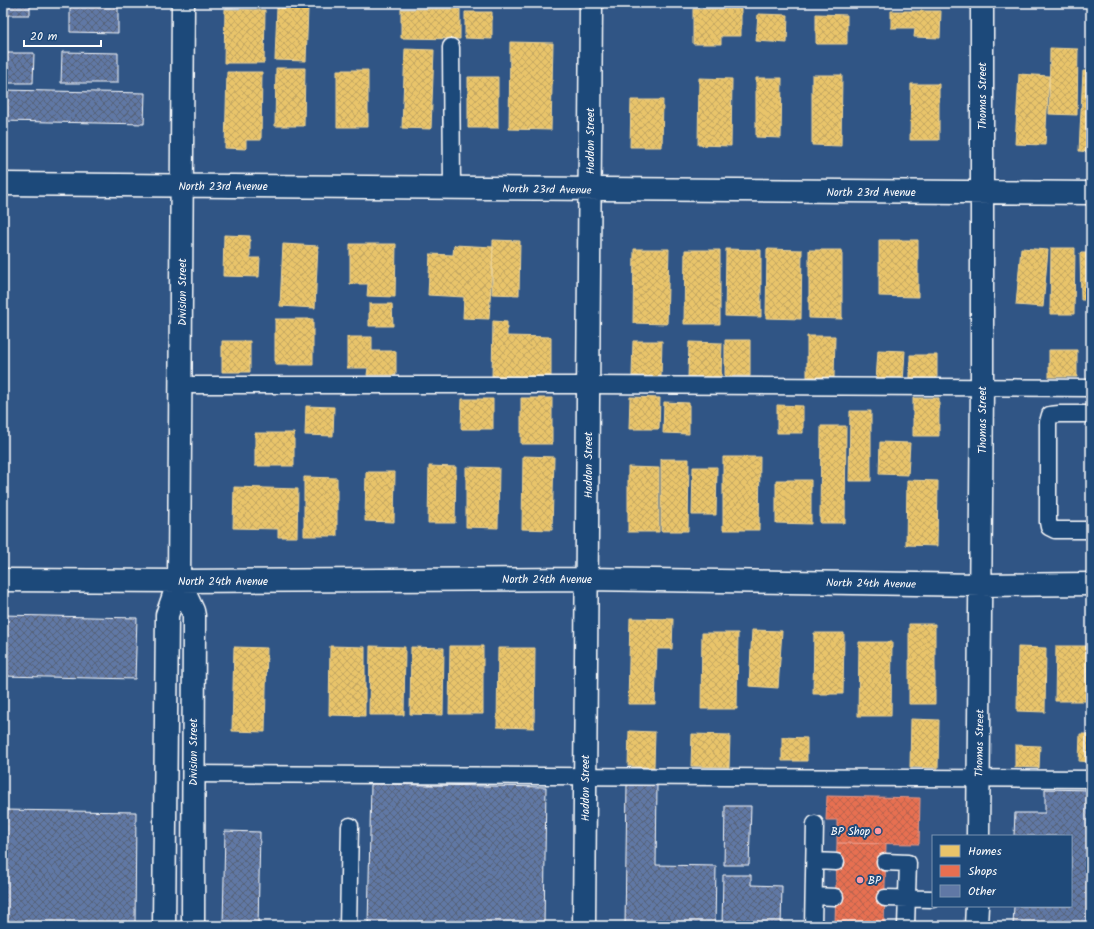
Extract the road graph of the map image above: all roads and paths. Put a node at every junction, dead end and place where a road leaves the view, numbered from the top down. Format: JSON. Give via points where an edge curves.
{"nodes":[{"id":1,"x":183,"y":3,"type":"edge"},
{"id":2,"x":591,"y":3,"type":"edge"},
{"id":3,"x":982,"y":3,"type":"edge"},
{"id":4,"x":451,"y":47,"type":"dead end"},
{"id":5,"x":3,"y":184,"type":"edge"},
{"id":6,"x":183,"y":186,"type":"junction"},
{"id":7,"x":452,"y":188,"type":"junction"},
{"id":8,"x":590,"y":189,"type":"junction"},
{"id":9,"x":982,"y":192,"type":"junction"},
{"id":10,"x":1091,"y":193,"type":"edge"},
{"id":11,"x":182,"y":385,"type":"junction"},
{"id":12,"x":588,"y":385,"type":"junction"},
{"id":13,"x":982,"y":388,"type":"junction"},
{"id":14,"x":1091,"y":388,"type":"edge"},
{"id":15,"x":1091,"y":414,"type":"edge"},
{"id":16,"x":1091,"y":530,"type":"edge"},
{"id":17,"x":587,"y":579,"type":"junction"},
{"id":18,"x":3,"y":580,"type":"edge"},
{"id":19,"x":179,"y":581,"type":"junction"},
{"id":20,"x":1091,"y":584,"type":"edge"},
{"id":21,"x":981,"y":585,"type":"junction"},
{"id":22,"x":193,"y":774,"type":"junction"},
{"id":23,"x":585,"y":776,"type":"junction"},
{"id":24,"x":979,"y":779,"type":"junction"},
{"id":25,"x":1091,"y":779,"type":"edge"},
{"id":26,"x":815,"y":824,"type":"dead end"},
{"id":27,"x":350,"y":826,"type":"dead end"},
{"id":28,"x":978,"y":835,"type":"edge"},
{"id":29,"x":815,"y":861,"type":"junction"},
{"id":30,"x":836,"y":862,"type":"dead end"},
{"id":31,"x":885,"y":862,"type":"dead end"},
{"id":32,"x":814,"y":896,"type":"junction"},
{"id":33,"x":835,"y":897,"type":"dead end"},
{"id":34,"x":885,"y":898,"type":"dead end"},
{"id":35,"x":907,"y":898,"type":"junction"},
{"id":36,"x":932,"y":899,"type":"edge"},
{"id":37,"x":976,"y":907,"type":"edge"},
{"id":38,"x":164,"y":926,"type":"edge"},
{"id":39,"x":193,"y":926,"type":"edge"},
{"id":40,"x":348,"y":926,"type":"edge"},
{"id":41,"x":584,"y":926,"type":"edge"},
{"id":42,"x":814,"y":926,"type":"edge"},
{"id":43,"x":906,"y":926,"type":"edge"},
{"id":44,"x":976,"y":926,"type":"edge"}],
"edges":[{"from":1,"to":6,"type":"street","name":"Division Street"},
{"from":2,"to":8,"type":"street","name":"Haddon Street"},
{"from":3,"to":9,"type":"street","name":"Thomas Street"},
{"from":4,"to":7,"type":"lane"},
{"from":5,"to":6,"type":"street","name":"North 23rd Avenue"},
{"from":6,"to":7,"type":"street","name":"North 23rd Avenue"},
{"from":6,"to":11,"type":"street","name":"Division Street"},
{"from":7,"to":8,"type":"street","name":"North 23rd Avenue"},
{"from":8,"to":9,"type":"street","name":"North 23rd Avenue"},
{"from":8,"to":12,"type":"street","name":"Haddon Street"},
{"from":9,"to":10,"type":"street","name":"North 23rd Avenue"},
{"from":9,"to":13,"type":"street","name":"Thomas Street"},
{"from":11,"to":12,"type":"lane"},
{"from":11,"to":19,"type":"street","name":"Division Street"},
{"from":12,"to":13,"type":"lane"},
{"from":12,"to":17,"type":"street","name":"Haddon Street"},
{"from":13,"to":14,"type":"lane"},
{"from":13,"to":21,"type":"street","name":"Thomas Street"},
{"from":15,"to":16,"type":"lane","via":[[1050,415],[1048,422],[1049,527],[1054,530]]},
{"from":17,"to":19,"type":"street","name":"North 24th Avenue"},
{"from":17,"to":21,"type":"street","name":"North 24th Avenue"},
{"from":17,"to":23,"type":"street","name":"Haddon Street"},
{"from":18,"to":19,"type":"street","name":"North 24th Avenue"},
{"from":19,"to":22,"type":"street","name":"Division Street","via":[[193,611]]},
{"from":19,"to":38,"type":"street","name":"Division Street","via":[[167,616]]},
{"from":20,"to":21,"type":"street","name":"North 24th Avenue"},
{"from":21,"to":24,"type":"street","name":"Thomas Street"},
{"from":22,"to":23,"type":"lane"},
{"from":22,"to":39,"type":"street","name":"Division Street"},
{"from":23,"to":24,"type":"lane"},
{"from":23,"to":41,"type":"street","name":"Haddon Street"},
{"from":24,"to":25,"type":"lane"},
{"from":24,"to":28,"type":"street","name":"Thomas Street"},
{"from":26,"to":29,"type":"lane"},
{"from":27,"to":40,"type":"lane"},
{"from":29,"to":30,"type":"lane"},
{"from":29,"to":32,"type":"lane"},
{"from":31,"to":35,"type":"lane","via":[[908,863]]},
{"from":32,"to":33,"type":"lane"},
{"from":32,"to":42,"type":"lane"},
{"from":34,"to":35,"type":"lane"},
{"from":35,"to":36,"type":"lane"},
{"from":35,"to":43,"type":"lane"},
{"from":37,"to":44,"type":"street"}]}
